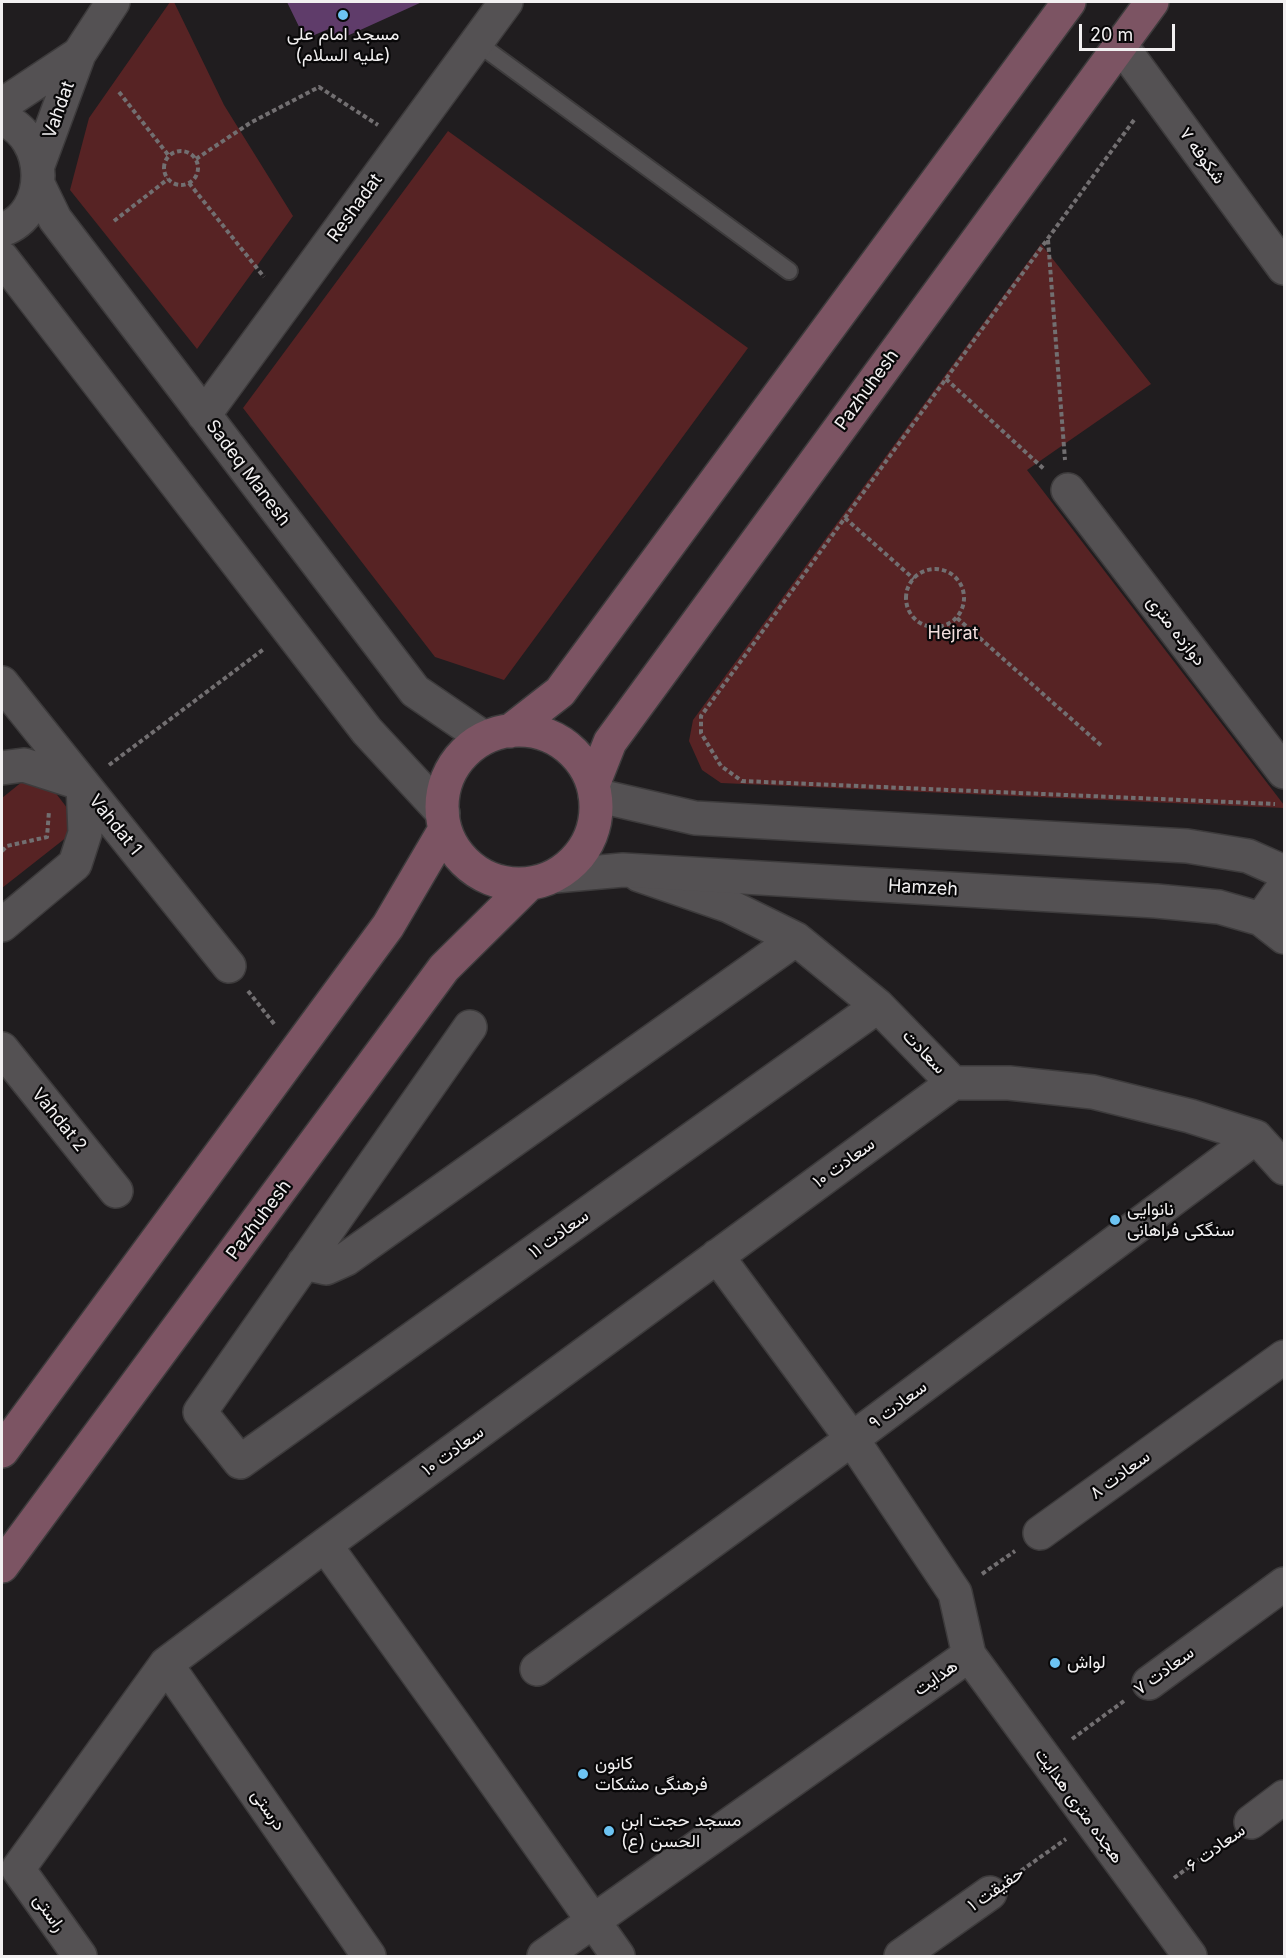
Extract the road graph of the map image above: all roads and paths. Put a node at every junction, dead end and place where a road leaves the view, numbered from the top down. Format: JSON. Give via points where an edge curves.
{"nodes":[{"id":1,"x":113,"y":2,"type":"edge"},
{"id":2,"x":506,"y":2,"type":"edge"},
{"id":3,"x":1069,"y":2,"type":"edge"},
{"id":4,"x":1152,"y":2,"type":"edge"},
{"id":5,"x":476,"y":42,"type":"junction"},
{"id":6,"x":1120,"y":44,"type":"junction"},
{"id":7,"x":79,"y":54,"type":"junction"},
{"id":8,"x":1155,"y":92,"type":"junction"},
{"id":9,"x":119,"y":93,"type":"dead end"},
{"id":10,"x":2,"y":105,"type":"edge"},
{"id":11,"x":2,"y":119,"type":"edge"},
{"id":12,"x":404,"y":141,"type":"junction"},
{"id":13,"x":169,"y":156,"type":"junction"},
{"id":14,"x":196,"y":159,"type":"junction"},
{"id":15,"x":38,"y":175,"type":"junction"},
{"id":16,"x":168,"y":179,"type":"junction"},
{"id":17,"x":189,"y":183,"type":"junction"},
{"id":18,"x":114,"y":221,"type":"dead end"},
{"id":19,"x":2,"y":230,"type":"edge"},
{"id":20,"x":1048,"y":238,"type":"junction"},
{"id":21,"x":2,"y":258,"type":"edge"},
{"id":22,"x":1284,"y":268,"type":"edge"},
{"id":23,"x":789,"y":271,"type":"dead end"},
{"id":24,"x":285,"y":304,"type":"junction"},
{"id":25,"x":946,"y":380,"type":"junction"},
{"id":26,"x":204,"y":415,"type":"junction"},
{"id":27,"x":1068,"y":490,"type":"junction"},
{"id":28,"x":845,"y":518,"type":"junction"},
{"id":29,"x":914,"y":579,"type":"junction"},
{"id":30,"x":957,"y":618,"type":"junction"},
{"id":31,"x":288,"y":631,"type":"junction"},
{"id":32,"x":2,"y":683,"type":"edge"},
{"id":33,"x":497,"y":734,"type":"junction"},
{"id":34,"x":1102,"y":747,"type":"dead end"},
{"id":35,"x":2,"y":768,"type":"edge"},
{"id":36,"x":1284,"y":772,"type":"edge"},
{"id":37,"x":83,"y":784,"type":"junction"},
{"id":38,"x":594,"y":790,"type":"junction"},
{"id":39,"x":1284,"y":805,"type":"edge"},
{"id":40,"x":444,"y":821,"type":"junction"},
{"id":41,"x":2,"y":851,"type":"edge"},
{"id":42,"x":623,"y":870,"type":"junction"},
{"id":43,"x":1284,"y":872,"type":"edge"},
{"id":44,"x":542,"y":880,"type":"junction"},
{"id":45,"x":1284,"y":887,"type":"edge"},
{"id":46,"x":2,"y":925,"type":"edge"},
{"id":47,"x":1273,"y":928,"type":"edge"},
{"id":48,"x":796,"y":939,"type":"junction"},
{"id":49,"x":230,"y":966,"type":"joint"},
{"id":50,"x":878,"y":1006,"type":"junction"},
{"id":51,"x":470,"y":1027,"type":"dead end"},
{"id":52,"x":2,"y":1049,"type":"edge"},
{"id":53,"x":296,"y":1051,"type":"junction"},
{"id":54,"x":953,"y":1083,"type":"junction"},
{"id":55,"x":1256,"y":1137,"type":"junction"},
{"id":56,"x":1284,"y":1168,"type":"edge"},
{"id":57,"x":116,"y":1191,"type":"dead end"},
{"id":58,"x":717,"y":1256,"type":"junction"},
{"id":59,"x":304,"y":1263,"type":"junction"},
{"id":60,"x":1284,"y":1357,"type":"edge"},
{"id":61,"x":852,"y":1439,"type":"junction"},
{"id":62,"x":2,"y":1451,"type":"edge"},
{"id":63,"x":1040,"y":1533,"type":"joint"},
{"id":64,"x":324,"y":1545,"type":"junction"},
{"id":65,"x":2,"y":1566,"type":"edge"},
{"id":66,"x":1284,"y":1584,"type":"edge"},
{"id":67,"x":955,"y":1593,"type":"junction"},
{"id":68,"x":969,"y":1655,"type":"junction"},
{"id":69,"x":166,"y":1664,"type":"junction"},
{"id":70,"x":537,"y":1669,"type":"dead end"},
{"id":71,"x":1149,"y":1683,"type":"joint"},
{"id":72,"x":1044,"y":1759,"type":"junction"},
{"id":73,"x":1284,"y":1797,"type":"edge"},
{"id":74,"x":1090,"y":1821,"type":"junction"},
{"id":75,"x":1251,"y":1822,"type":"joint"},
{"id":76,"x":18,"y":1869,"type":"joint"},
{"id":77,"x":990,"y":1893,"type":"joint"},
{"id":78,"x":1146,"y":1898,"type":"junction"},
{"id":79,"x":593,"y":1922,"type":"junction"},
{"id":80,"x":80,"y":1956,"type":"edge"},
{"id":81,"x":369,"y":1956,"type":"edge"},
{"id":82,"x":544,"y":1956,"type":"edge"},
{"id":83,"x":618,"y":1956,"type":"edge"},
{"id":84,"x":901,"y":1956,"type":"edge"},
{"id":85,"x":1190,"y":1956,"type":"edge"}],
"edges":[{"from":1,"to":7,"type":"street","name":"Vahdat"},
{"from":2,"to":5,"type":"street","name":"Reshadat"},
{"from":3,"to":33,"type":"main road","via":[[560,692]]},
{"from":4,"to":6,"type":"main road","name":"Pazhuhesh"},
{"from":5,"to":12,"type":"street","name":"Reshadat"},
{"from":5,"to":23,"type":"lane"},
{"from":6,"to":8,"type":"street","name":"شکوفه ۷"},
{"from":6,"to":38,"type":"main road","name":"Pazhuhesh","via":[[610,742]]},
{"from":7,"to":10,"type":"street","name":"Vahdat"},
{"from":7,"to":15,"type":"street","name":"Vahdat"},
{"from":8,"to":20,"type":"path"},
{"from":8,"to":22,"type":"street","name":"شکوفه ۷"},
{"from":9,"to":13,"type":"path"},
{"from":11,"to":15,"type":"street","name":"Sadeq Manesh","via":[[21,132],[32,147]]},
{"from":12,"to":14,"type":"path","via":[[319,87],[250,123]]},
{"from":12,"to":24,"type":"street","name":"Reshadat"},
{"from":13,"to":14,"type":"path","via":[[183,152]]},
{"from":13,"to":16,"type":"path","via":[[165,167]]},
{"from":14,"to":17,"type":"path","via":[[197,174]]},
{"from":15,"to":19,"type":"street","name":"Vahdat","via":[[32,202],[21,218]]},
{"from":15,"to":26,"type":"street","name":"Sadeq Manesh","via":[[55,219]]},
{"from":16,"to":17,"type":"path","via":[[178,184]]},
{"from":16,"to":18,"type":"path"},
{"from":17,"to":24,"type":"path"},
{"from":20,"to":25,"type":"path"},
{"from":20,"to":27,"type":"path"},
{"from":21,"to":31,"type":"street"},
{"from":24,"to":26,"type":"street","name":"Reshadat"},
{"from":25,"to":27,"type":"path"},
{"from":25,"to":28,"type":"path"},
{"from":26,"to":33,"type":"street","name":"Sadeq Manesh","via":[[415,691]]},
{"from":27,"to":36,"type":"street","name":"دوازده متری"},
{"from":28,"to":29,"type":"path"},
{"from":28,"to":39,"type":"path","via":[[701,716],[701,733],[721,766],[742,781]]},
{"from":29,"to":30,"type":"path","via":[[934,569],[955,577],[964,597]]},
{"from":29,"to":30,"type":"path","via":[[906,600],[916,620],[937,627]]},
{"from":30,"to":34,"type":"path"},
{"from":31,"to":37,"type":"path"},
{"from":31,"to":40,"type":"street"},
{"from":32,"to":37,"type":"street","name":"Vahdat 1"},
{"from":33,"to":38,"type":"main road","via":[[536,732],[561,742],[581,761]]},
{"from":33,"to":40,"type":"main road","via":[[463,754],[448,777],[442,803]]},
{"from":35,"to":37,"type":"street","via":[[24,765]]},
{"from":37,"to":41,"type":"path","via":[[50,802],[47,837],[7,846]]},
{"from":37,"to":46,"type":"street","via":[[85,833],[75,864]]},
{"from":37,"to":49,"type":"street","name":"Vahdat 1"},
{"from":38,"to":43,"type":"street","via":[[695,818],[1187,846],[1248,856]]},
{"from":38,"to":44,"type":"main road","via":[[597,811],[591,837],[576,860]]},
{"from":40,"to":44,"type":"main road","via":[[457,853],[477,872],[502,882]]},
{"from":40,"to":53,"type":"main road","via":[[388,926]]},
{"from":42,"to":44,"type":"street","name":"Hamzeh"},
{"from":42,"to":47,"type":"street","name":"Hamzeh","via":[[1156,901],[1219,907]]},
{"from":42,"to":48,"type":"street","name":"سعادت","via":[[729,906]]},
{"from":44,"to":65,"type":"main road","name":"Pazhuhesh","via":[[444,968]]},
{"from":45,"to":47,"type":"street"},
{"from":48,"to":50,"type":"street","name":"سعادت"},
{"from":48,"to":59,"type":"street","via":[[346,1259],[326,1268]]},
{"from":49,"to":53,"type":"path"},
{"from":50,"to":54,"type":"street","name":"سعادت"},
{"from":50,"to":59,"type":"street","name":"سعادت ۱۱","via":[[240,1462],[200,1412]]},
{"from":51,"to":59,"type":"street"},
{"from":52,"to":57,"type":"street","name":"Vahdat 2"},
{"from":53,"to":62,"type":"main road"},
{"from":54,"to":55,"type":"street","name":"سعادت","via":[[1010,1083],[1093,1092]]},
{"from":54,"to":58,"type":"street","name":"سعادت ۱۰"},
{"from":55,"to":56,"type":"street"},
{"from":55,"to":61,"type":"street","name":"سعادت ۹"},
{"from":58,"to":61,"type":"street","name":"هدایت"},
{"from":58,"to":64,"type":"street","name":"سعادت ۱۰"},
{"from":60,"to":63,"type":"street","name":"سعادت ۸"},
{"from":61,"to":67,"type":"street","name":"هدایت"},
{"from":61,"to":70,"type":"street","name":"سعادت ۹"},
{"from":63,"to":67,"type":"path"},
{"from":64,"to":69,"type":"street","name":"سعادت ۱۰"},
{"from":64,"to":79,"type":"street"},
{"from":66,"to":71,"type":"street","name":"سعادت ۷"},
{"from":67,"to":68,"type":"street","name":"هدایت"},
{"from":68,"to":72,"type":"street","name":"هجده متری هدایت"},
{"from":68,"to":79,"type":"street","name":"هدایت"},
{"from":69,"to":76,"type":"street","name":"سعادت ۱۰"},
{"from":69,"to":81,"type":"street","name":"درستی"},
{"from":71,"to":72,"type":"path","name":"سعادت ۷"},
{"from":72,"to":74,"type":"street","name":"هجده متری هدایت"},
{"from":73,"to":75,"type":"street","name":"سعادت ۶"},
{"from":74,"to":77,"type":"path","name":"حقیقت ۱"},
{"from":74,"to":78,"type":"street","name":"هجده متری هدایت"},
{"from":75,"to":78,"type":"path","name":"سعادت ۶"},
{"from":76,"to":80,"type":"street","name":"راستی"},
{"from":77,"to":84,"type":"street","name":"حقیقت ۱"},
{"from":78,"to":85,"type":"street","name":"هجده متری هدایت"},
{"from":79,"to":82,"type":"street","name":"هدایت"},
{"from":79,"to":83,"type":"street"}]}
